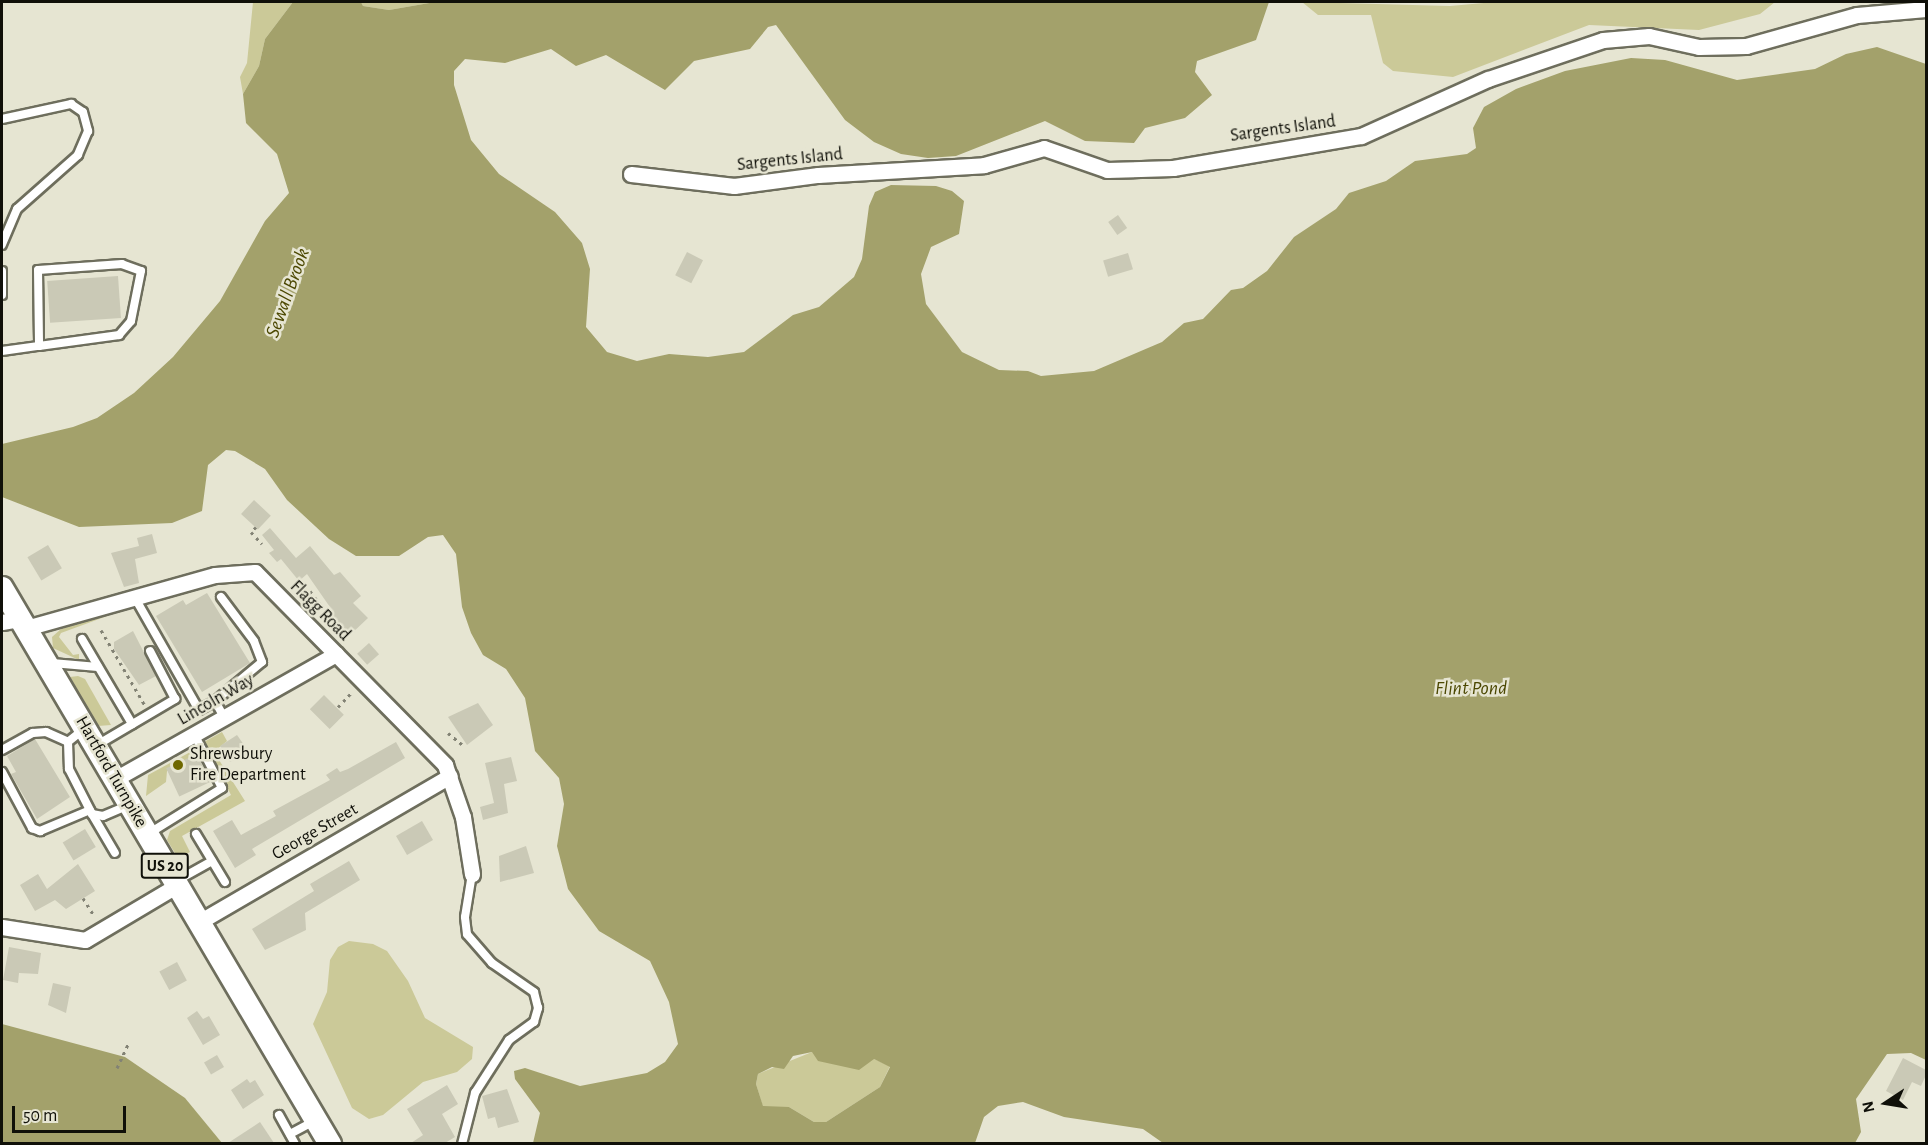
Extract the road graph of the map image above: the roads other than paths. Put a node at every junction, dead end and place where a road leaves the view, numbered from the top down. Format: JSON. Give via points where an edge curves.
{"nodes":[{"id":1,"x":1926,"y":9,"type":"edge"},
{"id":2,"x":2,"y":119,"type":"edge"},
{"id":3,"x":631,"y":174,"type":"dead end"},
{"id":4,"x":2,"y":245,"type":"edge"},
{"id":5,"x":2,"y":271,"type":"edge"},
{"id":6,"x":2,"y":295,"type":"edge"},
{"id":7,"x":39,"y":346,"type":"junction"},
{"id":8,"x":2,"y":351,"type":"edge"},
{"id":9,"x":2,"y":588,"type":"edge"},
{"id":10,"x":221,"y":597,"type":"dead end"},
{"id":11,"x":135,"y":598,"type":"junction"},
{"id":12,"x":15,"y":623,"type":"edge"},
{"id":13,"x":82,"y":639,"type":"dead end"},
{"id":14,"x":150,"y":651,"type":"dead end"},
{"id":15,"x":336,"y":654,"type":"junction"},
{"id":16,"x":48,"y":662,"type":"junction"},
{"id":17,"x":98,"y":667,"type":"junction"},
{"id":18,"x":215,"y":701,"type":"junction"},
{"id":19,"x":224,"y":717,"type":"junction"},
{"id":20,"x":132,"y":724,"type":"junction"},
{"id":21,"x":194,"y":734,"type":"junction"},
{"id":22,"x":83,"y":739,"type":"junction"},
{"id":23,"x":2,"y":750,"type":"edge"},
{"id":24,"x":2,"y":772,"type":"edge"},
{"id":25,"x":450,"y":776,"type":"junction"},
{"id":26,"x":115,"y":779,"type":"junction"},
{"id":27,"x":130,"y":805,"type":"junction"},
{"id":28,"x":91,"y":812,"type":"junction"},
{"id":29,"x":196,"y":834,"type":"dead end"},
{"id":30,"x":147,"y":835,"type":"junction"},
{"id":31,"x":115,"y":853,"type":"dead end"},
{"id":32,"x":212,"y":861,"type":"junction"},
{"id":33,"x":472,"y":874,"type":"joint"},
{"id":34,"x":225,"y":882,"type":"dead end"},
{"id":35,"x":175,"y":884,"type":"junction"},
{"id":36,"x":199,"y":922,"type":"junction"},
{"id":37,"x":2,"y":929,"type":"edge"},
{"id":38,"x":279,"y":1115,"type":"dead end"},
{"id":39,"x":316,"y":1120,"type":"junction"},
{"id":40,"x":290,"y":1134,"type":"junction"},
{"id":41,"x":295,"y":1143,"type":"edge"},
{"id":42,"x":330,"y":1143,"type":"edge"},
{"id":43,"x":462,"y":1143,"type":"edge"}],
"edges":[{"from":1,"to":3,"type":"street","name":"Sargents Island","via":[[1857,15],[1746,46],[1699,47],[1649,36],[1603,40],[1488,79],[1361,136],[1173,168],[1107,170],[1044,148],[984,165],[894,169],[734,186]]},
{"from":2,"to":4,"type":"lane","via":[[71,104],[83,112],[88,131],[78,155],[17,209]]},
{"from":5,"to":6,"type":"lane"},
{"from":7,"to":7,"type":"lane","via":[[119,335],[131,321],[141,271],[122,264],[38,270]]},
{"from":7,"to":8,"type":"lane"},
{"from":9,"to":12,"type":"main road","name":"Hartford Turnpike","number":"US 20"},
{"from":10,"to":18,"type":"lane","via":[[254,640],[262,662]]},
{"from":11,"to":12,"type":"street","name":"Flagg Road"},
{"from":11,"to":15,"type":"street","name":"Flagg Road","via":[[221,574],[255,572]]},
{"from":11,"to":18,"type":"lane","via":[[199,710]]},
{"from":12,"to":16,"type":"main road","name":"Hartford Turnpike","number":"US 20"},
{"from":13,"to":17,"type":"lane"},
{"from":14,"to":20,"type":"lane","via":[[175,699]]},
{"from":15,"to":19,"type":"street","name":"Lincoln Way"},
{"from":15,"to":25,"type":"street","name":"Flagg Road","via":[[445,765]]},
{"from":16,"to":17,"type":"lane"},
{"from":16,"to":22,"type":"main road","name":"Hartford Turnpike","number":"US 20"},
{"from":17,"to":20,"type":"lane"},
{"from":18,"to":19,"type":"lane"},
{"from":19,"to":21,"type":"street","name":"Lincoln Way"},
{"from":20,"to":22,"type":"lane"},
{"from":21,"to":26,"type":"street","name":"Lincoln Way"},
{"from":21,"to":30,"type":"lane","via":[[222,788]]},
{"from":22,"to":23,"type":"lane","via":[[33,733]]},
{"from":22,"to":26,"type":"main road","name":"Hartford Turnpike","number":"US 20"},
{"from":22,"to":28,"type":"lane","via":[[69,769]]},
{"from":24,"to":28,"type":"lane","via":[[33,828],[40,831]]},
{"from":25,"to":33,"type":"street","name":"Flagg Road","via":[[463,817]]},
{"from":25,"to":36,"type":"street","name":"George Street"},
{"from":26,"to":27,"type":"main road","name":"Hartford Turnpike","number":"US 20"},
{"from":27,"to":28,"type":"lane","via":[[103,816]]},
{"from":27,"to":30,"type":"main road","name":"Hartford Turnpike","number":"US 20"},
{"from":28,"to":31,"type":"lane"},
{"from":29,"to":32,"type":"lane"},
{"from":30,"to":35,"type":"main road","name":"Hartford Turnpike","number":"US 20"},
{"from":32,"to":34,"type":"lane"},
{"from":32,"to":35,"type":"lane"},
{"from":33,"to":43,"type":"lane","via":[[465,917],[467,934],[492,963],[534,992],[538,1008],[534,1022],[499,1053],[475,1093]]},
{"from":35,"to":36,"type":"main road","name":"Hartford Turnpike","number":"US 20"},
{"from":35,"to":37,"type":"street","via":[[85,940]]},
{"from":36,"to":39,"type":"main road","name":"Hartford Turnpike","number":"US 20"},
{"from":38,"to":40,"type":"lane"},
{"from":39,"to":40,"type":"lane"},
{"from":39,"to":42,"type":"main road","name":"Hartford Turnpike","number":"US 20"},
{"from":40,"to":41,"type":"lane"}]}
